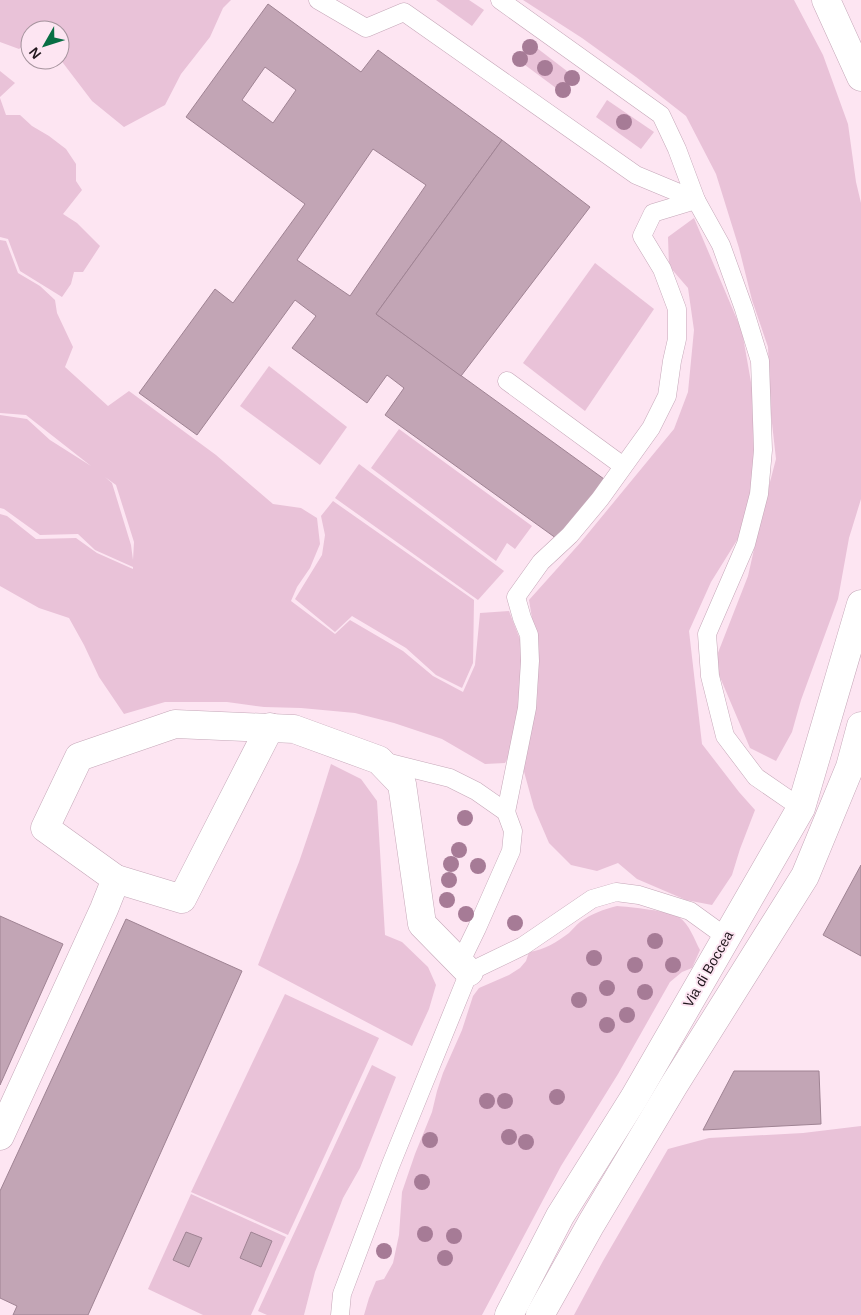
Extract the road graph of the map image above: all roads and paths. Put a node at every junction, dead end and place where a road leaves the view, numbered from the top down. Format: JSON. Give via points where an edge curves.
{"nodes":[{"id":1,"x":318,"y":0,"type":"edge"},
{"id":2,"x":500,"y":0,"type":"edge"},
{"id":3,"x":826,"y":0,"type":"edge"},
{"id":4,"x":861,"y":77,"type":"edge"},
{"id":5,"x":696,"y":200,"type":"junction"},
{"id":6,"x":507,"y":381,"type":"dead end"},
{"id":7,"x":623,"y":466,"type":"junction"},
{"id":8,"x":861,"y":604,"type":"edge"},
{"id":9,"x":861,"y":726,"type":"edge"},
{"id":10,"x":270,"y":728,"type":"junction"},
{"id":11,"x":379,"y":760,"type":"junction"},
{"id":12,"x":801,"y":808,"type":"junction"},
{"id":13,"x":506,"y":812,"type":"junction"},
{"id":14,"x":116,"y":879,"type":"junction"},
{"id":15,"x":726,"y":937,"type":"junction"},
{"id":16,"x":464,"y":967,"type":"junction"},
{"id":17,"x":0,"y":1136,"type":"edge"},
{"id":18,"x":340,"y":1315,"type":"edge"},
{"id":19,"x":509,"y":1315,"type":"edge"},
{"id":20,"x":540,"y":1315,"type":"edge"}],
"edges":[{"from":1,"to":5,"type":"lane","via":[[366,28],[404,12],[636,175]]},
{"from":2,"to":5,"type":"lane","via":[[661,115]]},
{"from":3,"to":4,"type":"main road"},
{"from":5,"to":7,"type":"lane","via":[[653,213],[642,236],[662,269],[676,309],[677,339],[667,396],[651,428]]},
{"from":5,"to":12,"type":"lane","via":[[721,245],[760,361],[763,450],[759,494],[746,544],[707,634],[710,676],[725,736],[756,777]]},
{"from":6,"to":7,"type":"lane"},
{"from":7,"to":13,"type":"lane","via":[[594,506],[570,535],[541,562],[516,597],[529,635],[528,708]]},
{"from":8,"to":12,"type":"main road","name":"Via di Boccea"},
{"from":9,"to":20,"type":"main road","via":[[850,767],[805,876],[664,1101]]},
{"from":10,"to":11,"type":"main road","via":[[294,729]]},
{"from":10,"to":14,"type":"main road","via":[[182,899]]},
{"from":10,"to":14,"type":"main road","via":[[175,724],[79,757],[45,828]]},
{"from":11,"to":13,"type":"lane","via":[[450,778]]},
{"from":11,"to":16,"type":"main road","via":[[402,784],[422,924]]},
{"from":12,"to":15,"type":"main road","name":"Via di Boccea"},
{"from":13,"to":16,"type":"lane","via":[[513,831],[511,851],[477,928]]},
{"from":14,"to":17,"type":"main road"},
{"from":15,"to":16,"type":"lane","via":[[690,911],[639,895],[616,892],[592,899],[523,946]]},
{"from":15,"to":19,"type":"main road","name":"Via di Boccea","via":[[634,1098],[560,1216]]},
{"from":16,"to":18,"type":"lane","via":[[342,1294]]}]}
